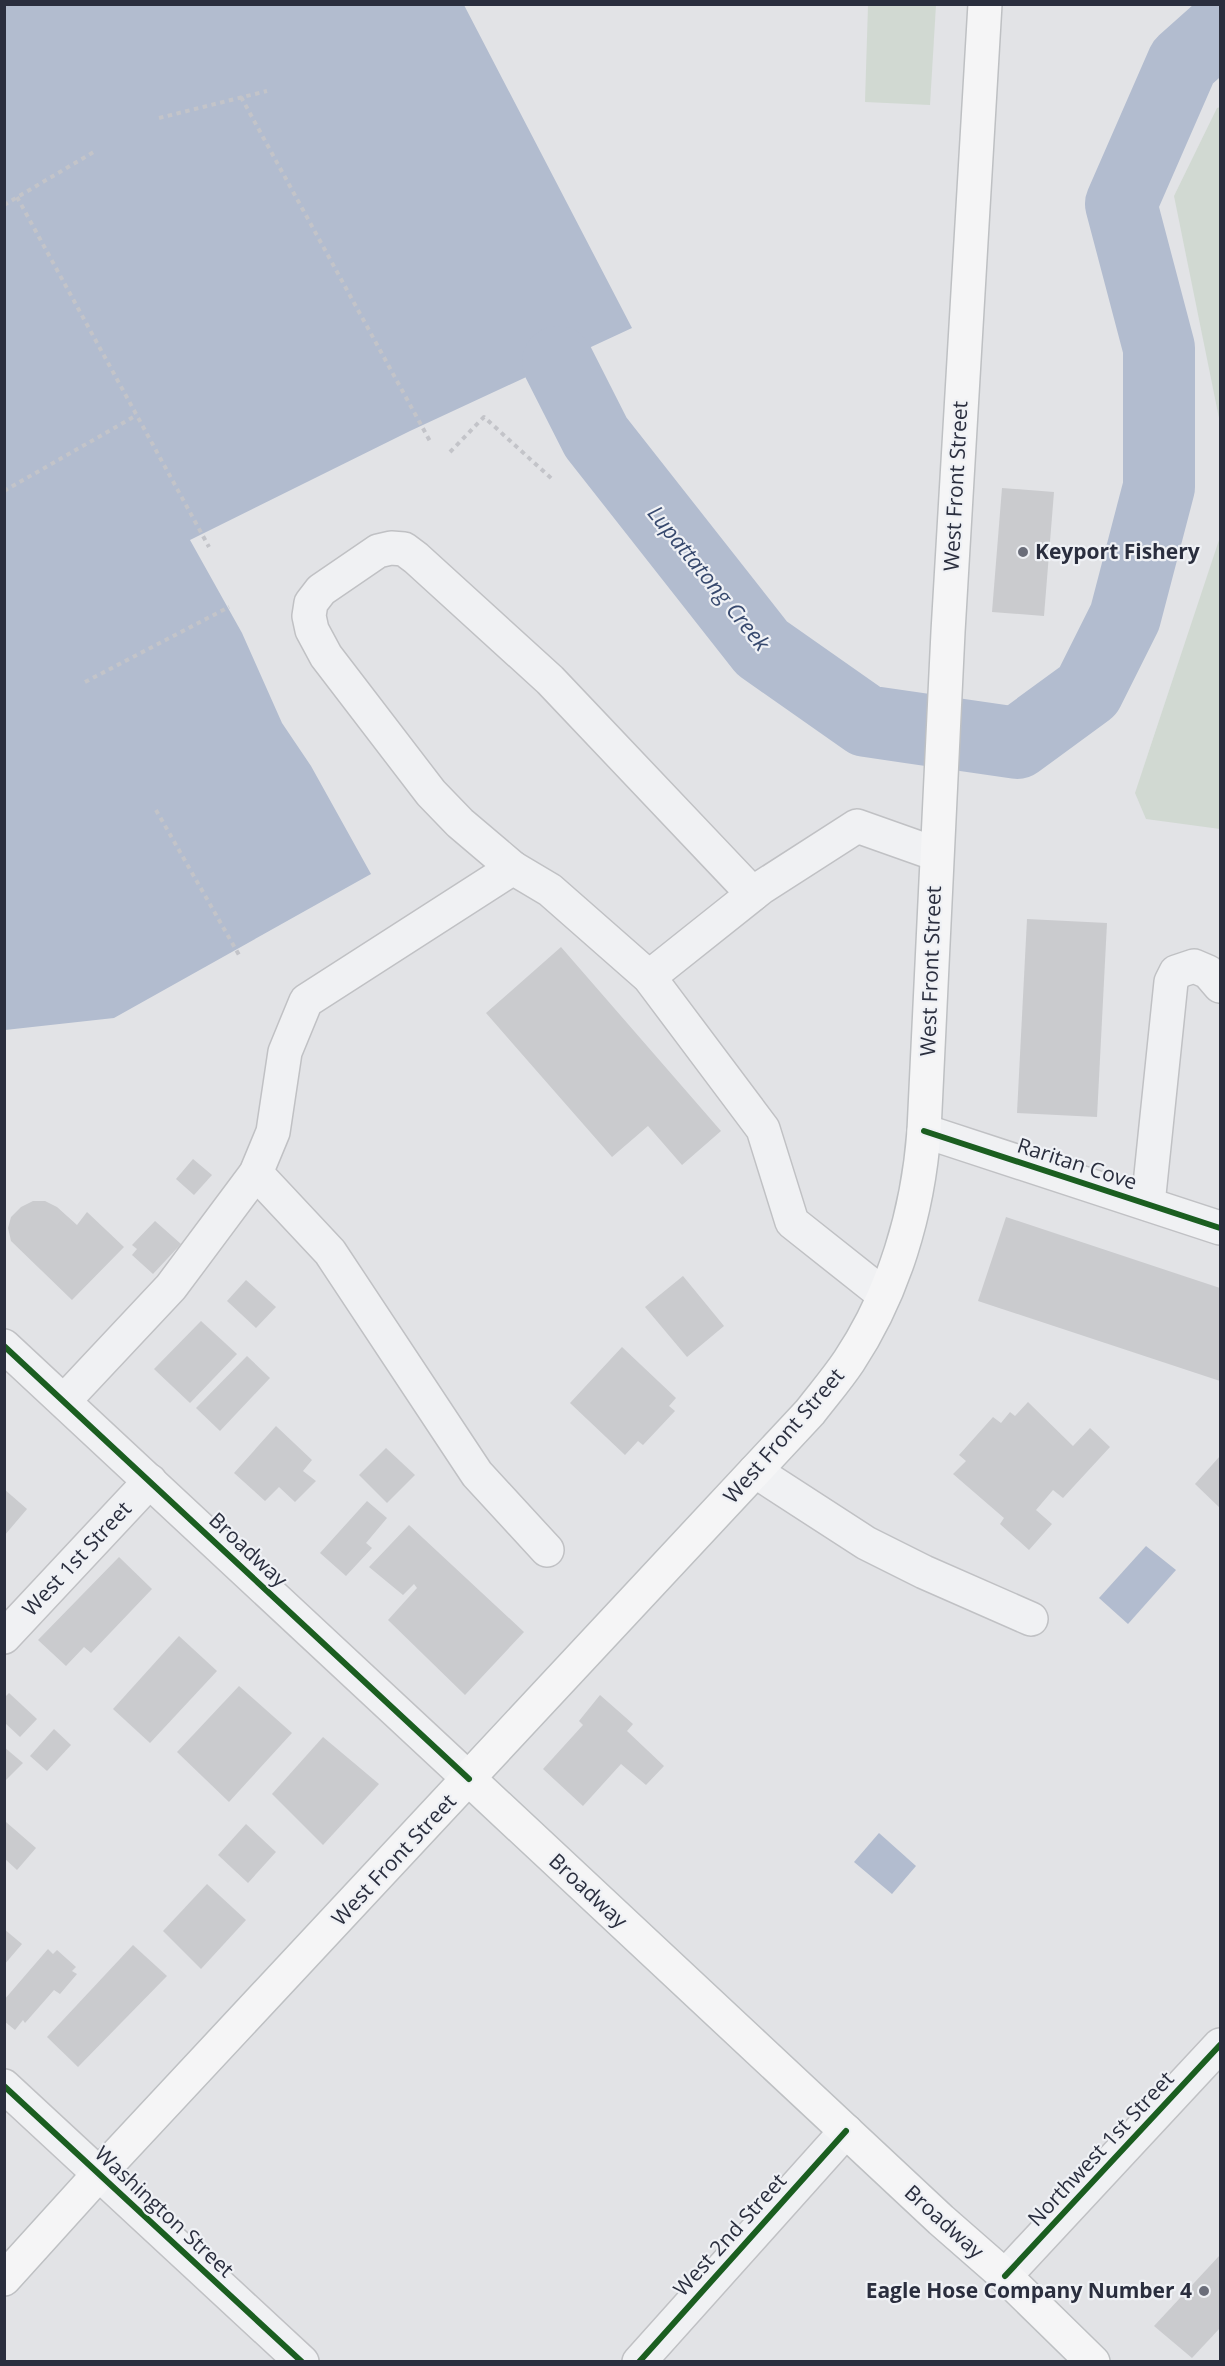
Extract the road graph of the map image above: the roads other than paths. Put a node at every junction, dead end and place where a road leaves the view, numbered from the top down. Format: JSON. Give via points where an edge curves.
{"nodes":[{"id":1,"x":985,"y":4,"type":"edge"},
{"id":2,"x":936,"y":854,"type":"junction"},
{"id":3,"x":513,"y":868,"type":"junction"},
{"id":4,"x":753,"y":894,"type":"junction"},
{"id":5,"x":649,"y":977,"type":"junction"},
{"id":6,"x":1221,"y":986,"type":"edge"},
{"id":7,"x":924,"y":1131,"type":"junction"},
{"id":8,"x":256,"y":1173,"type":"junction"},
{"id":9,"x":1148,"y":1204,"type":"junction"},
{"id":10,"x":1221,"y":1227,"type":"edge"},
{"id":11,"x":884,"y":1295,"type":"junction"},
{"id":12,"x":4,"y":1346,"type":"edge"},
{"id":13,"x":64,"y":1401,"type":"junction"},
{"id":14,"x":755,"y":1471,"type":"junction"},
{"id":15,"x":150,"y":1481,"type":"junction"},
{"id":16,"x":547,"y":1550,"type":"dead end"},
{"id":17,"x":1031,"y":1618,"type":"dead end"},
{"id":18,"x":4,"y":1636,"type":"edge"},
{"id":19,"x":469,"y":1779,"type":"junction"},
{"id":20,"x":1221,"y":2045,"type":"edge"},
{"id":21,"x":4,"y":2086,"type":"edge"},
{"id":22,"x":846,"y":2131,"type":"junction"},
{"id":23,"x":99,"y":2174,"type":"junction"},
{"id":24,"x":1005,"y":2276,"type":"junction"},
{"id":25,"x":4,"y":2278,"type":"edge"},
{"id":26,"x":302,"y":2361,"type":"edge"},
{"id":27,"x":639,"y":2361,"type":"edge"},
{"id":28,"x":1093,"y":2361,"type":"edge"}],
"edges":[{"from":1,"to":2,"type":"main road","name":"West Front Street"},
{"from":2,"to":4,"type":"street","via":[[857,826]]},
{"from":2,"to":7,"type":"main road","name":"West Front Street"},
{"from":3,"to":4,"type":"street","via":[[431,793],[326,656],[312,630],[311,603],[321,590],[378,551],[404,549],[550,680]]},
{"from":3,"to":5,"type":"street","via":[[550,890]]},
{"from":3,"to":8,"type":"street","via":[[306,1001],[285,1052],[273,1132]]},
{"from":4,"to":5,"type":"street"},
{"from":5,"to":11,"type":"street","via":[[763,1129],[792,1222]]},
{"from":6,"to":9,"type":"street","name":"Raritan Cove","via":[[1208,972],[1194,966],[1176,972],[1171,982]]},
{"from":7,"to":9,"type":"street","name":"Raritan Cove"},
{"from":7,"to":11,"type":"main road","name":"West Front Street","via":[[910,1218]]},
{"from":8,"to":13,"type":"street","via":[[171,1287]]},
{"from":8,"to":16,"type":"street","via":[[330,1252],[477,1473]]},
{"from":9,"to":10,"type":"street","name":"Raritan Cove"},
{"from":11,"to":14,"type":"main road","name":"West Front Street","via":[[849,1360],[810,1412]]},
{"from":12,"to":13,"type":"street","name":"Broadway"},
{"from":13,"to":15,"type":"street","name":"Broadway"},
{"from":14,"to":17,"type":"street","via":[[866,1543]]},
{"from":14,"to":19,"type":"main road","name":"West Front Street"},
{"from":15,"to":18,"type":"street","name":"West 1st Street"},
{"from":15,"to":19,"type":"street","name":"Broadway"},
{"from":19,"to":22,"type":"main road","name":"Broadway"},
{"from":19,"to":23,"type":"main road","name":"West Front Street"},
{"from":20,"to":24,"type":"street","name":"Northwest 1st Street"},
{"from":21,"to":23,"type":"street","name":"Washington Street"},
{"from":22,"to":24,"type":"main road","name":"Broadway"},
{"from":22,"to":27,"type":"street","name":"West 2nd Street"},
{"from":23,"to":25,"type":"main road","name":"West Front Street"},
{"from":23,"to":26,"type":"street","name":"Washington Street"},
{"from":24,"to":28,"type":"main road","name":"Broadway"}]}
